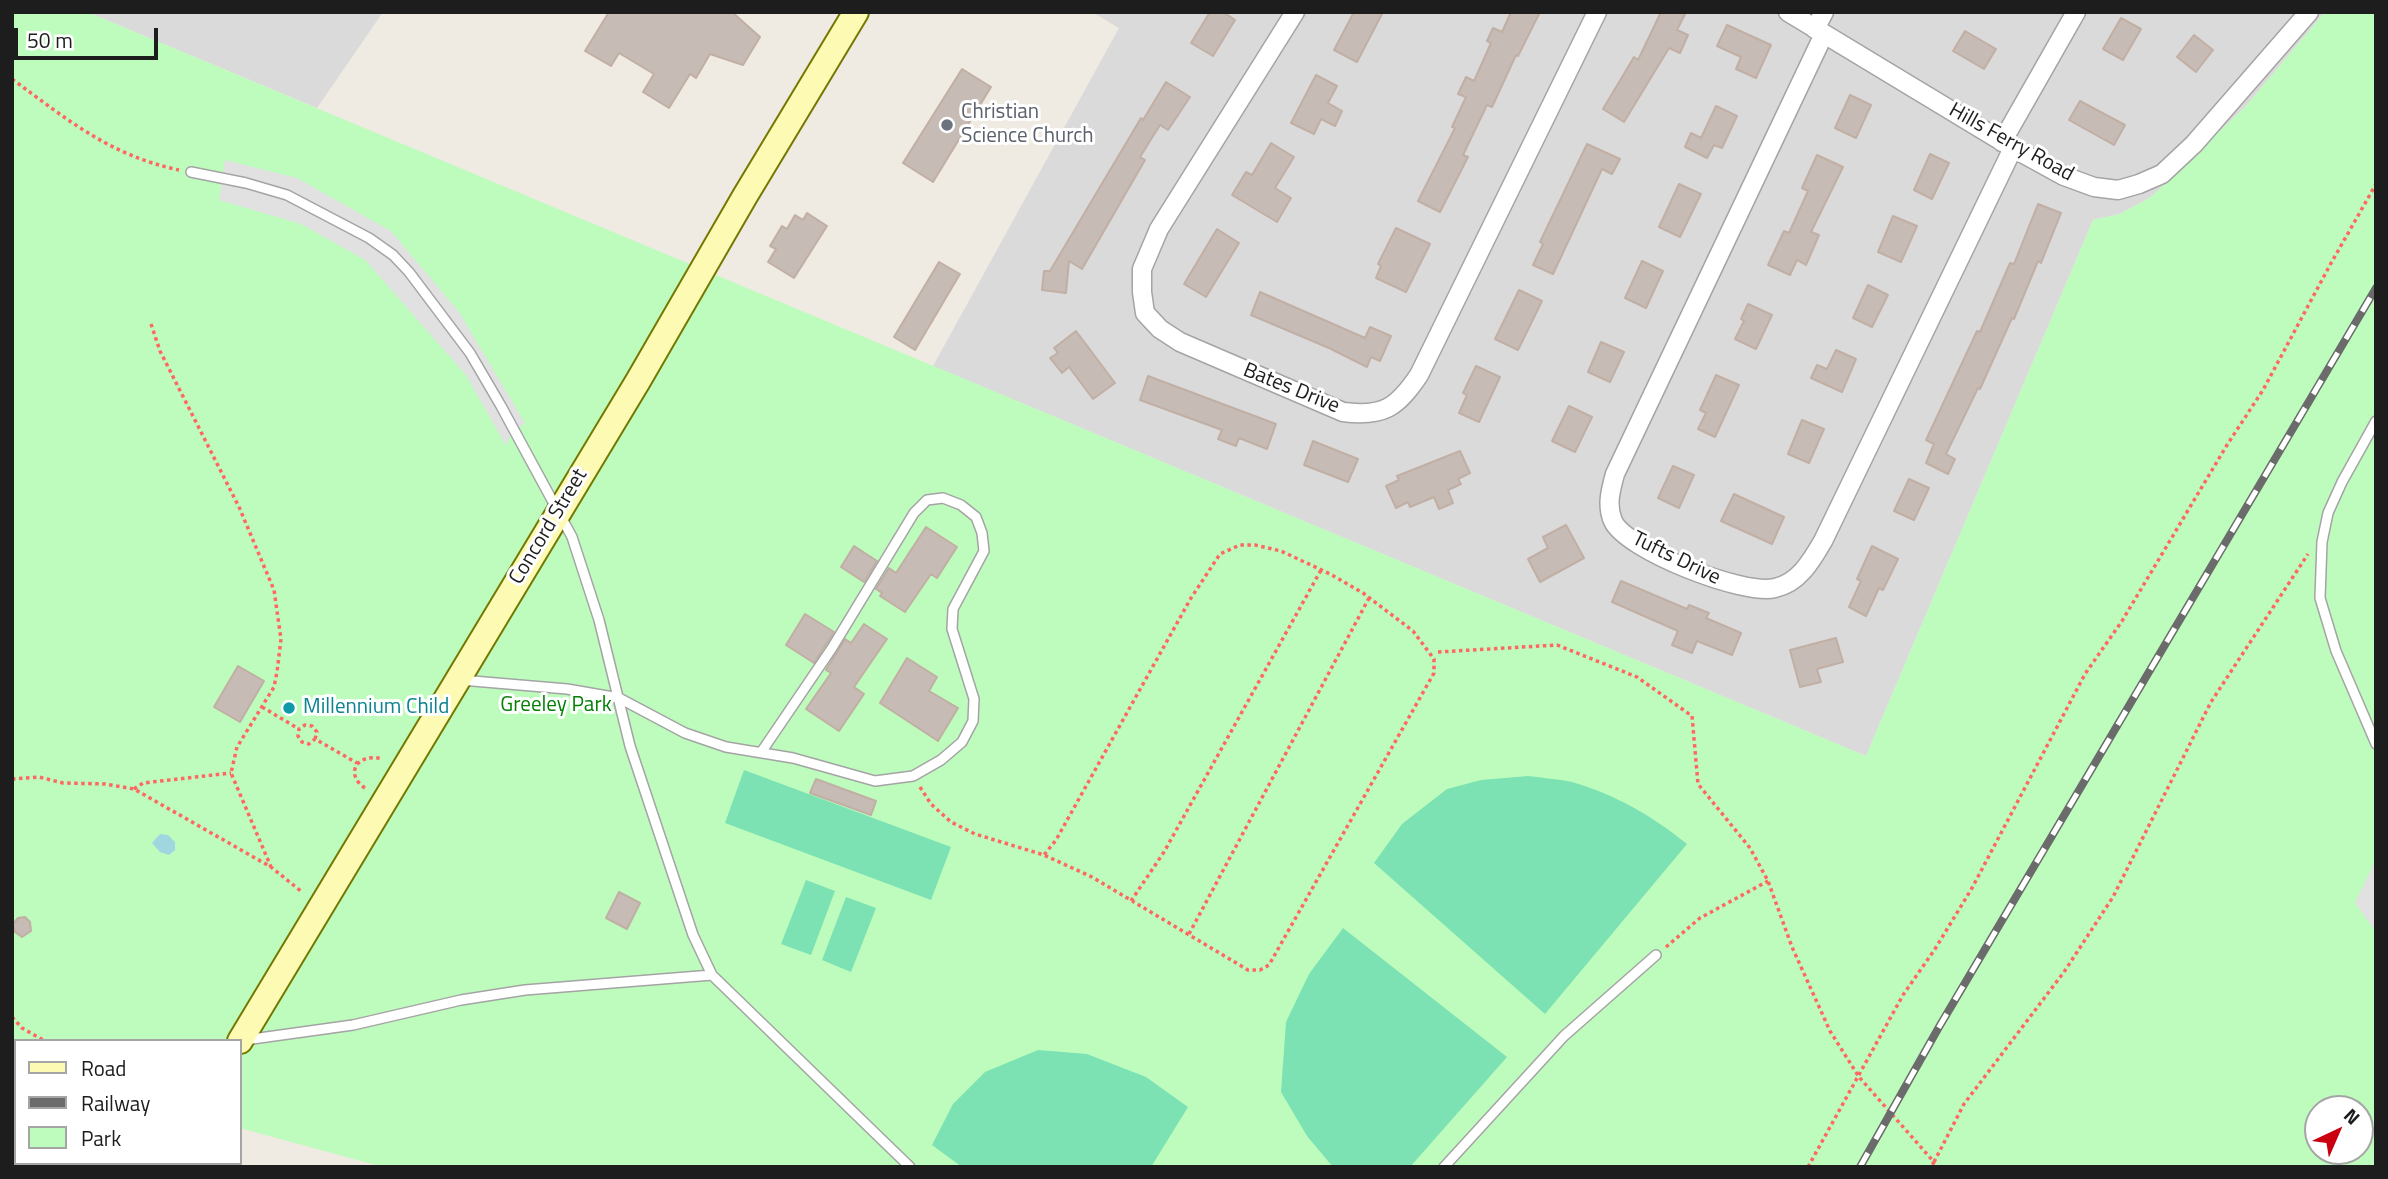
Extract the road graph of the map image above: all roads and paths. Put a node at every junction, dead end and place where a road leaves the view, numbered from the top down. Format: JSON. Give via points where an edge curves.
{"nodes":[{"id":1,"x":856,"y":12,"type":"edge"},
{"id":2,"x":1295,"y":12,"type":"edge"},
{"id":3,"x":1597,"y":12,"type":"edge"},
{"id":4,"x":1788,"y":12,"type":"edge"},
{"id":5,"x":1824,"y":12,"type":"edge"},
{"id":6,"x":2076,"y":12,"type":"edge"},
{"id":7,"x":2309,"y":12,"type":"edge"},
{"id":8,"x":1820,"y":31,"type":"junction"},
{"id":9,"x":12,"y":79,"type":"edge"},
{"id":10,"x":2007,"y":145,"type":"junction"},
{"id":11,"x":191,"y":172,"type":"joint"},
{"id":12,"x":2376,"y":184,"type":"edge"},
{"id":13,"x":151,"y":324,"type":"dead end"},
{"id":14,"x":2376,"y":421,"type":"edge"},
{"id":15,"x":559,"y":510,"type":"junction"},
{"id":16,"x":2325,"y":530,"type":"junction"},
{"id":17,"x":1321,"y":570,"type":"junction"},
{"id":18,"x":1369,"y":598,"type":"junction"},
{"id":19,"x":1438,"y":652,"type":"dead end"},
{"id":20,"x":456,"y":680,"type":"junction"},
{"id":21,"x":619,"y":698,"type":"junction"},
{"id":22,"x":262,"y":707,"type":"junction"},
{"id":23,"x":299,"y":729,"type":"junction"},
{"id":24,"x":315,"y":739,"type":"junction"},
{"id":25,"x":2376,"y":744,"type":"edge"},
{"id":26,"x":762,"y":751,"type":"junction"},
{"id":27,"x":383,"y":759,"type":"dead end"},
{"id":28,"x":358,"y":763,"type":"junction"},
{"id":29,"x":231,"y":773,"type":"junction"},
{"id":30,"x":913,"y":776,"type":"junction"},
{"id":31,"x":12,"y":779,"type":"edge"},
{"id":32,"x":365,"y":788,"type":"dead end"},
{"id":33,"x":134,"y":789,"type":"junction"},
{"id":34,"x":1044,"y":855,"type":"junction"},
{"id":35,"x":271,"y":867,"type":"junction"},
{"id":36,"x":1768,"y":881,"type":"junction"},
{"id":37,"x":302,"y":892,"type":"dead end"},
{"id":38,"x":1131,"y":901,"type":"junction"},
{"id":39,"x":1189,"y":934,"type":"junction"},
{"id":40,"x":1656,"y":955,"type":"joint"},
{"id":41,"x":712,"y":975,"type":"junction"},
{"id":42,"x":12,"y":1017,"type":"edge"},
{"id":43,"x":41,"y":1039,"type":"edge"},
{"id":44,"x":241,"y":1039,"type":"edge"},
{"id":45,"x":242,"y":1041,"type":"edge"},
{"id":46,"x":1859,"y":1077,"type":"junction"},
{"id":47,"x":1934,"y":1162,"type":"junction"},
{"id":48,"x":910,"y":1167,"type":"edge"},
{"id":49,"x":1444,"y":1167,"type":"edge"},
{"id":50,"x":1808,"y":1167,"type":"edge"},
{"id":51,"x":1931,"y":1167,"type":"edge"}],
"edges":[{"from":1,"to":15,"type":"main road","name":"Concord Street"},
{"from":2,"to":3,"type":"street","name":"Bates Drive","via":[[1159,229],[1142,269],[1145,313],[1180,342],[1343,412],[1366,415],[1388,408],[1406,395],[1419,375]]},
{"from":4,"to":8,"type":"street","name":"Hills Ferry Road"},
{"from":5,"to":8,"type":"street"},
{"from":6,"to":10,"type":"street"},
{"from":7,"to":10,"type":"street","name":"Hills Ferry Road","via":[[2194,144],[2162,174],[2118,190],[2094,187]]},
{"from":8,"to":10,"type":"street","name":"Hills Ferry Road"},
{"from":8,"to":10,"type":"street","name":"Tufts Drive","via":[[1615,474],[1609,498],[1613,521],[1647,550],[1730,585],[1776,588],[1797,578],[1823,541]]},
{"from":9,"to":11,"type":"path","via":[[72,125],[120,152]]},
{"from":11,"to":15,"type":"lane","via":[[287,194],[393,255],[470,353]]},
{"from":12,"to":46,"type":"path","via":[[2263,390],[2122,621],[2084,674],[1972,888],[1903,995]]},
{"from":13,"to":22,"type":"path","via":[[274,590],[281,639],[274,687]]},
{"from":14,"to":16,"type":"lane","via":[[2342,482]]},
{"from":15,"to":20,"type":"main road","name":"Concord Street"},
{"from":15,"to":21,"type":"lane","via":[[586,574]]},
{"from":16,"to":25,"type":"lane","via":[[2320,598],[2336,651]]},
{"from":16,"to":47,"type":"path","via":[[2211,702],[2113,897],[2064,972],[1964,1104]]},
{"from":17,"to":18,"type":"path"},
{"from":17,"to":34,"type":"path","via":[[1281,551],[1255,545],[1240,545],[1220,554]]},
{"from":17,"to":38,"type":"path","via":[[1164,852]]},
{"from":18,"to":39,"type":"path"},
{"from":18,"to":39,"type":"path","via":[[1413,631],[1433,659],[1434,673],[1269,965],[1248,970]]},
{"from":19,"to":36,"type":"path","via":[[1557,645],[1637,677],[1692,716],[1698,783],[1750,848]]},
{"from":20,"to":21,"type":"lane"},
{"from":20,"to":44,"type":"main road","name":"Concord Street"},
{"from":21,"to":26,"type":"lane","via":[[685,733],[726,747]]},
{"from":21,"to":41,"type":"lane","via":[[662,846],[693,936]]},
{"from":22,"to":23,"type":"path"},
{"from":22,"to":29,"type":"path","via":[[237,747]]},
{"from":23,"to":24,"type":"path","via":[[302,742],[309,744]]},
{"from":23,"to":24,"type":"path","via":[[312,726],[317,732]]},
{"from":24,"to":28,"type":"path"},
{"from":26,"to":30,"type":"lane","via":[[875,781]]},
{"from":26,"to":30,"type":"lane","via":[[832,648],[914,513],[927,500],[943,498],[976,517],[982,533],[984,551],[953,609],[952,629],[974,699],[973,721],[962,742]]},
{"from":27,"to":28,"type":"path","via":[[372,756]]},
{"from":28,"to":32,"type":"path","via":[[355,772]]},
{"from":29,"to":33,"type":"path","via":[[144,783]]},
{"from":29,"to":35,"type":"path"},
{"from":30,"to":34,"type":"path","via":[[931,804],[951,822]]},
{"from":31,"to":33,"type":"path","via":[[39,777]]},
{"from":33,"to":35,"type":"path"},
{"from":34,"to":38,"type":"path"},
{"from":35,"to":37,"type":"path"},
{"from":36,"to":40,"type":"path","via":[[1700,918]]},
{"from":36,"to":46,"type":"path","via":[[1830,1031]]},
{"from":38,"to":39,"type":"path"},
{"from":40,"to":49,"type":"lane","via":[[1564,1036]]},
{"from":41,"to":45,"type":"lane","via":[[525,990],[353,1025]]},
{"from":41,"to":48,"type":"lane"},
{"from":42,"to":43,"type":"path"},
{"from":46,"to":47,"type":"path"},
{"from":46,"to":50,"type":"path"},
{"from":47,"to":51,"type":"path"}]}
